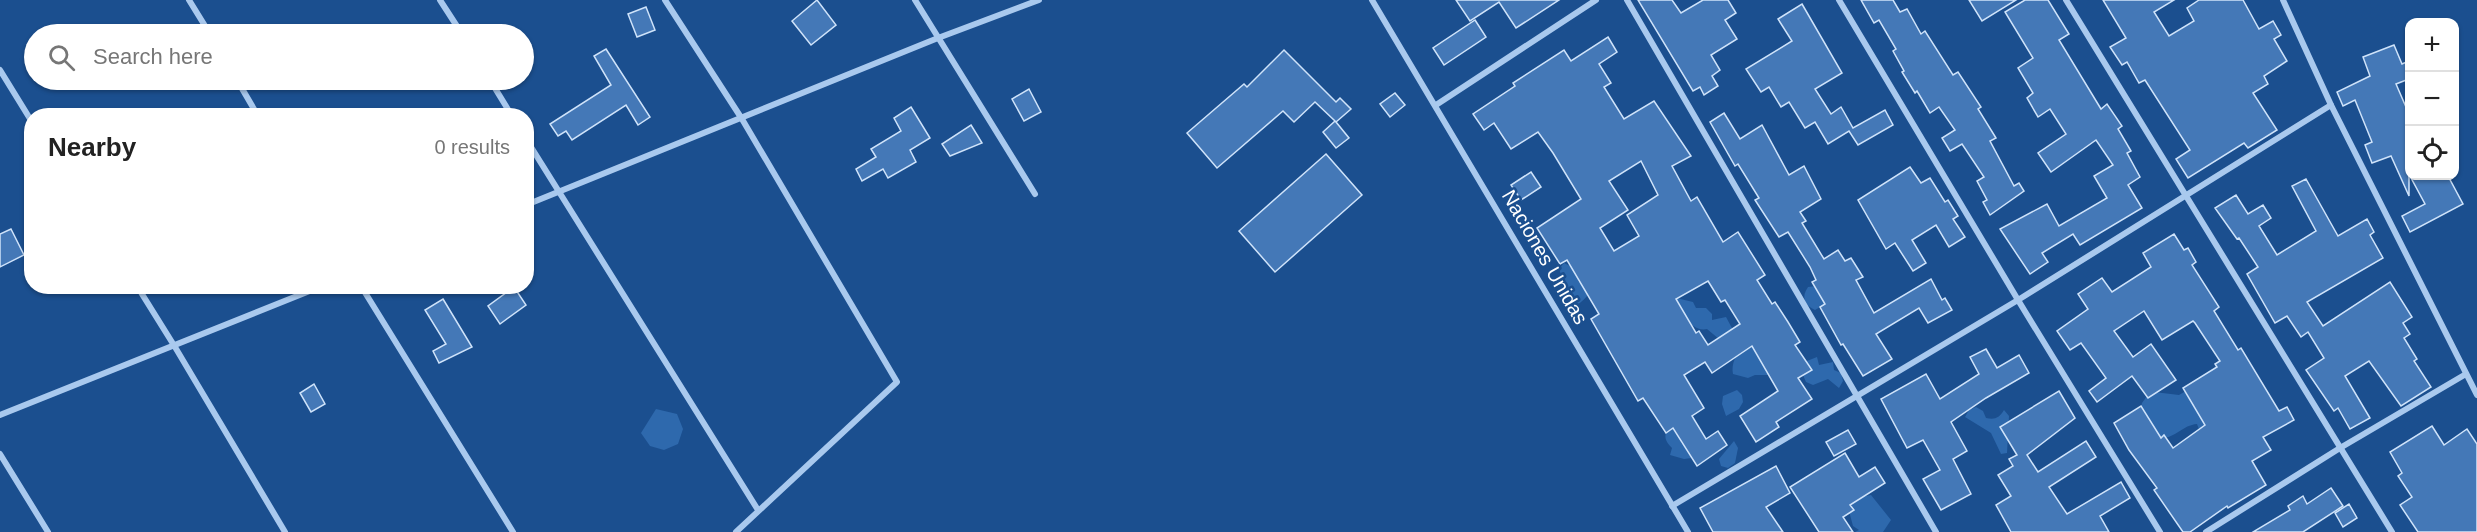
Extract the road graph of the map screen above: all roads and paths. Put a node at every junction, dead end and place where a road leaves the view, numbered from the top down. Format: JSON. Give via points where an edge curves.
{"nodes":[{"id":1,"x":189,"y":0,"type":"edge"},
{"id":2,"x":440,"y":0,"type":"edge"},
{"id":3,"x":665,"y":0,"type":"edge"},
{"id":4,"x":915,"y":0,"type":"edge"},
{"id":5,"x":1039,"y":0,"type":"edge"},
{"id":6,"x":1372,"y":0,"type":"edge"},
{"id":7,"x":1596,"y":0,"type":"edge"},
{"id":8,"x":1627,"y":0,"type":"edge"},
{"id":9,"x":1839,"y":0,"type":"edge"},
{"id":10,"x":2066,"y":0,"type":"edge"},
{"id":11,"x":2283,"y":0,"type":"edge"},
{"id":12,"x":204,"y":24,"type":"edge"},
{"id":13,"x":456,"y":24,"type":"edge"},
{"id":14,"x":938,"y":38,"type":"junction"},
{"id":15,"x":0,"y":69,"type":"edge"},
{"id":16,"x":243,"y":90,"type":"edge"},
{"id":17,"x":496,"y":90,"type":"edge"},
{"id":18,"x":1436,"y":105,"type":"junction"},
{"id":19,"x":2331,"y":105,"type":"junction"},
{"id":20,"x":253,"y":108,"type":"edge"},
{"id":21,"x":507,"y":108,"type":"edge"},
{"id":22,"x":24,"y":109,"type":"edge"},
{"id":23,"x":742,"y":119,"type":"junction"},
{"id":24,"x":534,"y":151,"type":"edge"},
{"id":25,"x":560,"y":192,"type":"junction"},
{"id":26,"x":1035,"y":194,"type":"dead end"},
{"id":27,"x":2187,"y":194,"type":"junction"},
{"id":28,"x":534,"y":202,"type":"edge"},
{"id":29,"x":141,"y":294,"type":"edge"},
{"id":30,"x":303,"y":294,"type":"edge"},
{"id":31,"x":366,"y":294,"type":"edge"},
{"id":32,"x":2018,"y":300,"type":"junction"},
{"id":33,"x":175,"y":347,"type":"junction"},
{"id":34,"x":2466,"y":374,"type":"junction"},
{"id":35,"x":2477,"y":395,"type":"edge"},
{"id":36,"x":1858,"y":396,"type":"junction"},
{"id":37,"x":0,"y":415,"type":"edge"},
{"id":38,"x":2340,"y":448,"type":"junction"},
{"id":39,"x":0,"y":454,"type":"edge"},
{"id":40,"x":1672,"y":506,"type":"junction"},
{"id":41,"x":758,"y":510,"type":"junction"},
{"id":42,"x":48,"y":532,"type":"edge"},
{"id":43,"x":285,"y":532,"type":"edge"},
{"id":44,"x":513,"y":532,"type":"edge"},
{"id":45,"x":736,"y":532,"type":"edge"},
{"id":46,"x":1688,"y":532,"type":"edge"},
{"id":47,"x":1936,"y":532,"type":"edge"},
{"id":48,"x":2160,"y":532,"type":"edge"},
{"id":49,"x":2206,"y":532,"type":"edge"},
{"id":50,"x":2392,"y":532,"type":"edge"}],
"edges":[{"from":1,"to":12,"type":"street"},
{"from":2,"to":13,"type":"street"},
{"from":3,"to":23,"type":"street"},
{"from":4,"to":14,"type":"street"},
{"from":5,"to":14,"type":"street"},
{"from":6,"to":18,"type":"street","name":"Naciones Unidas"},
{"from":7,"to":18,"type":"street"},
{"from":8,"to":36,"type":"street"},
{"from":9,"to":32,"type":"street"},
{"from":10,"to":27,"type":"street"},
{"from":11,"to":19,"type":"street"},
{"from":14,"to":23,"type":"street"},
{"from":14,"to":26,"type":"street"},
{"from":15,"to":22,"type":"street"},
{"from":16,"to":20,"type":"street"},
{"from":17,"to":21,"type":"street"},
{"from":18,"to":40,"type":"street","name":"Naciones Unidas"},
{"from":19,"to":27,"type":"street"},
{"from":19,"to":34,"type":"street"},
{"from":23,"to":25,"type":"street"},
{"from":23,"to":41,"type":"street","via":[[897,382]]},
{"from":24,"to":25,"type":"street"},
{"from":25,"to":28,"type":"street"},
{"from":25,"to":41,"type":"street"},
{"from":27,"to":32,"type":"street"},
{"from":27,"to":38,"type":"street"},
{"from":29,"to":33,"type":"street"},
{"from":30,"to":33,"type":"street"},
{"from":31,"to":44,"type":"street"},
{"from":32,"to":36,"type":"street"},
{"from":32,"to":48,"type":"street"},
{"from":33,"to":37,"type":"street"},
{"from":33,"to":43,"type":"street"},
{"from":34,"to":35,"type":"street"},
{"from":34,"to":38,"type":"street"},
{"from":36,"to":40,"type":"street"},
{"from":36,"to":47,"type":"street"},
{"from":38,"to":49,"type":"street"},
{"from":38,"to":50,"type":"street"},
{"from":39,"to":42,"type":"street"},
{"from":40,"to":46,"type":"street","name":"Naciones Unidas"},
{"from":41,"to":45,"type":"street"}]}
